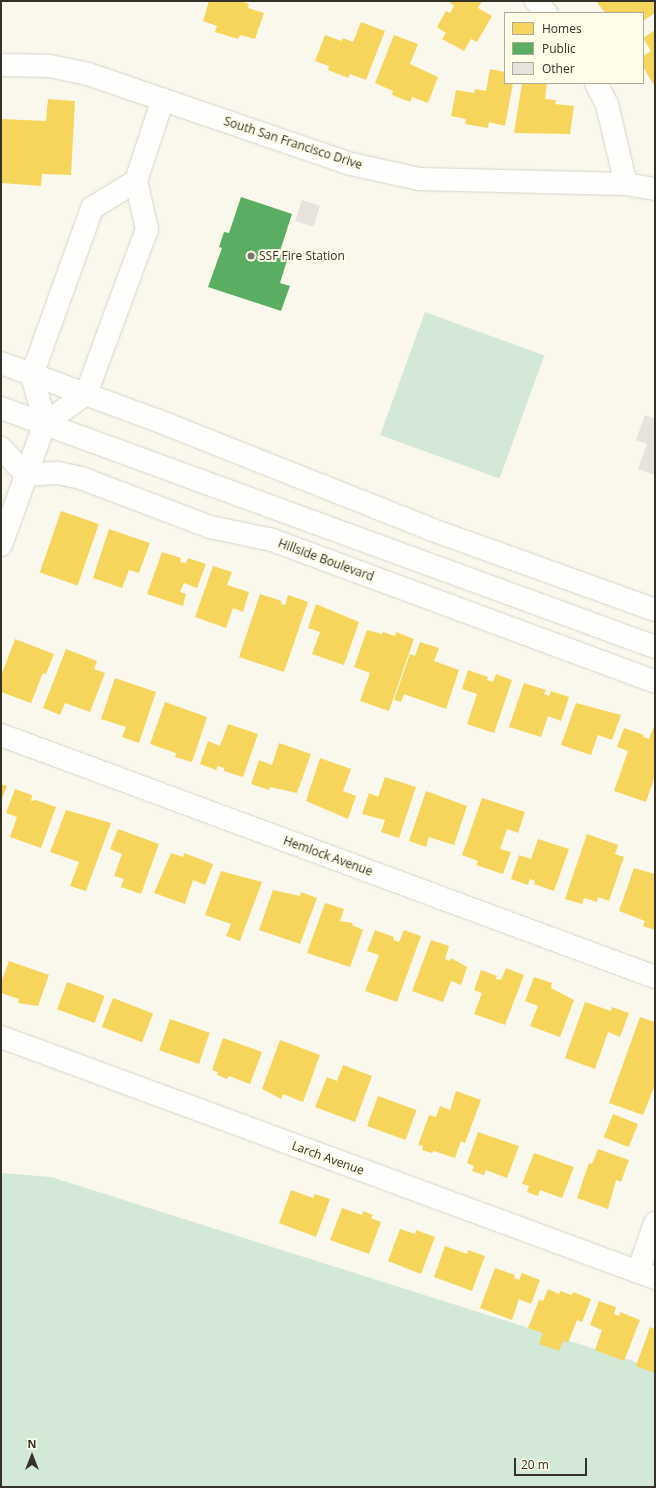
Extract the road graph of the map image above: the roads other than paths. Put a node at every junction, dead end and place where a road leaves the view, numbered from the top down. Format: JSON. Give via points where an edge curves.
{"nodes":[{"id":1,"x":536,"y":1,"type":"edge"},
{"id":2,"x":545,"y":12,"type":"edge"},
{"id":3,"x":1,"y":66,"type":"edge"},
{"id":4,"x":597,"y":84,"type":"edge"},
{"id":5,"x":163,"y":99,"type":"junction"},
{"id":6,"x":136,"y":181,"type":"junction"},
{"id":7,"x":626,"y":184,"type":"junction"},
{"id":8,"x":655,"y":189,"type":"edge"},
{"id":9,"x":1,"y":363,"type":"edge"},
{"id":10,"x":32,"y":375,"type":"junction"},
{"id":11,"x":86,"y":394,"type":"junction"},
{"id":12,"x":1,"y":408,"type":"edge"},
{"id":13,"x":45,"y":423,"type":"junction"},
{"id":14,"x":1,"y":448,"type":"edge"},
{"id":15,"x":26,"y":475,"type":"junction"},
{"id":16,"x":1,"y":545,"type":"edge"},
{"id":17,"x":655,"y":610,"type":"edge"},
{"id":18,"x":655,"y":647,"type":"edge"},
{"id":19,"x":655,"y":682,"type":"edge"},
{"id":20,"x":1,"y":735,"type":"edge"},
{"id":21,"x":655,"y":977,"type":"edge"},
{"id":22,"x":1,"y":1037,"type":"edge"},
{"id":23,"x":655,"y":1223,"type":"edge"},
{"id":24,"x":646,"y":1275,"type":"edge"}],
"edges":[{"from":1,"to":2,"type":"street"},
{"from":3,"to":5,"type":"street","name":"South San Francisco Drive","via":[[50,66],[88,74]]},
{"from":4,"to":7,"type":"street","via":[[608,105]]},
{"from":5,"to":6,"type":"street"},
{"from":5,"to":7,"type":"street","name":"South San Francisco Drive","via":[[351,164],[419,179]]},
{"from":6,"to":10,"type":"street","via":[[92,208]]},
{"from":6,"to":11,"type":"street","via":[[147,230]]},
{"from":7,"to":8,"type":"street","name":"South San Francisco Drive"},
{"from":9,"to":10,"type":"street"},
{"from":10,"to":11,"type":"street"},
{"from":10,"to":13,"type":"street"},
{"from":11,"to":13,"type":"street"},
{"from":11,"to":17,"type":"street","via":[[430,529]]},
{"from":12,"to":13,"type":"street"},
{"from":13,"to":15,"type":"street"},
{"from":13,"to":18,"type":"street"},
{"from":14,"to":15,"type":"street"},
{"from":15,"to":16,"type":"street"},
{"from":15,"to":19,"type":"street","name":"Hillside Boulevard","via":[[58,473],[81,478],[210,527],[272,540]]},
{"from":20,"to":21,"type":"street","name":"Hemlock Avenue"},
{"from":22,"to":24,"type":"street","name":"Larch Avenue"},
{"from":23,"to":24,"type":"street"}]}
